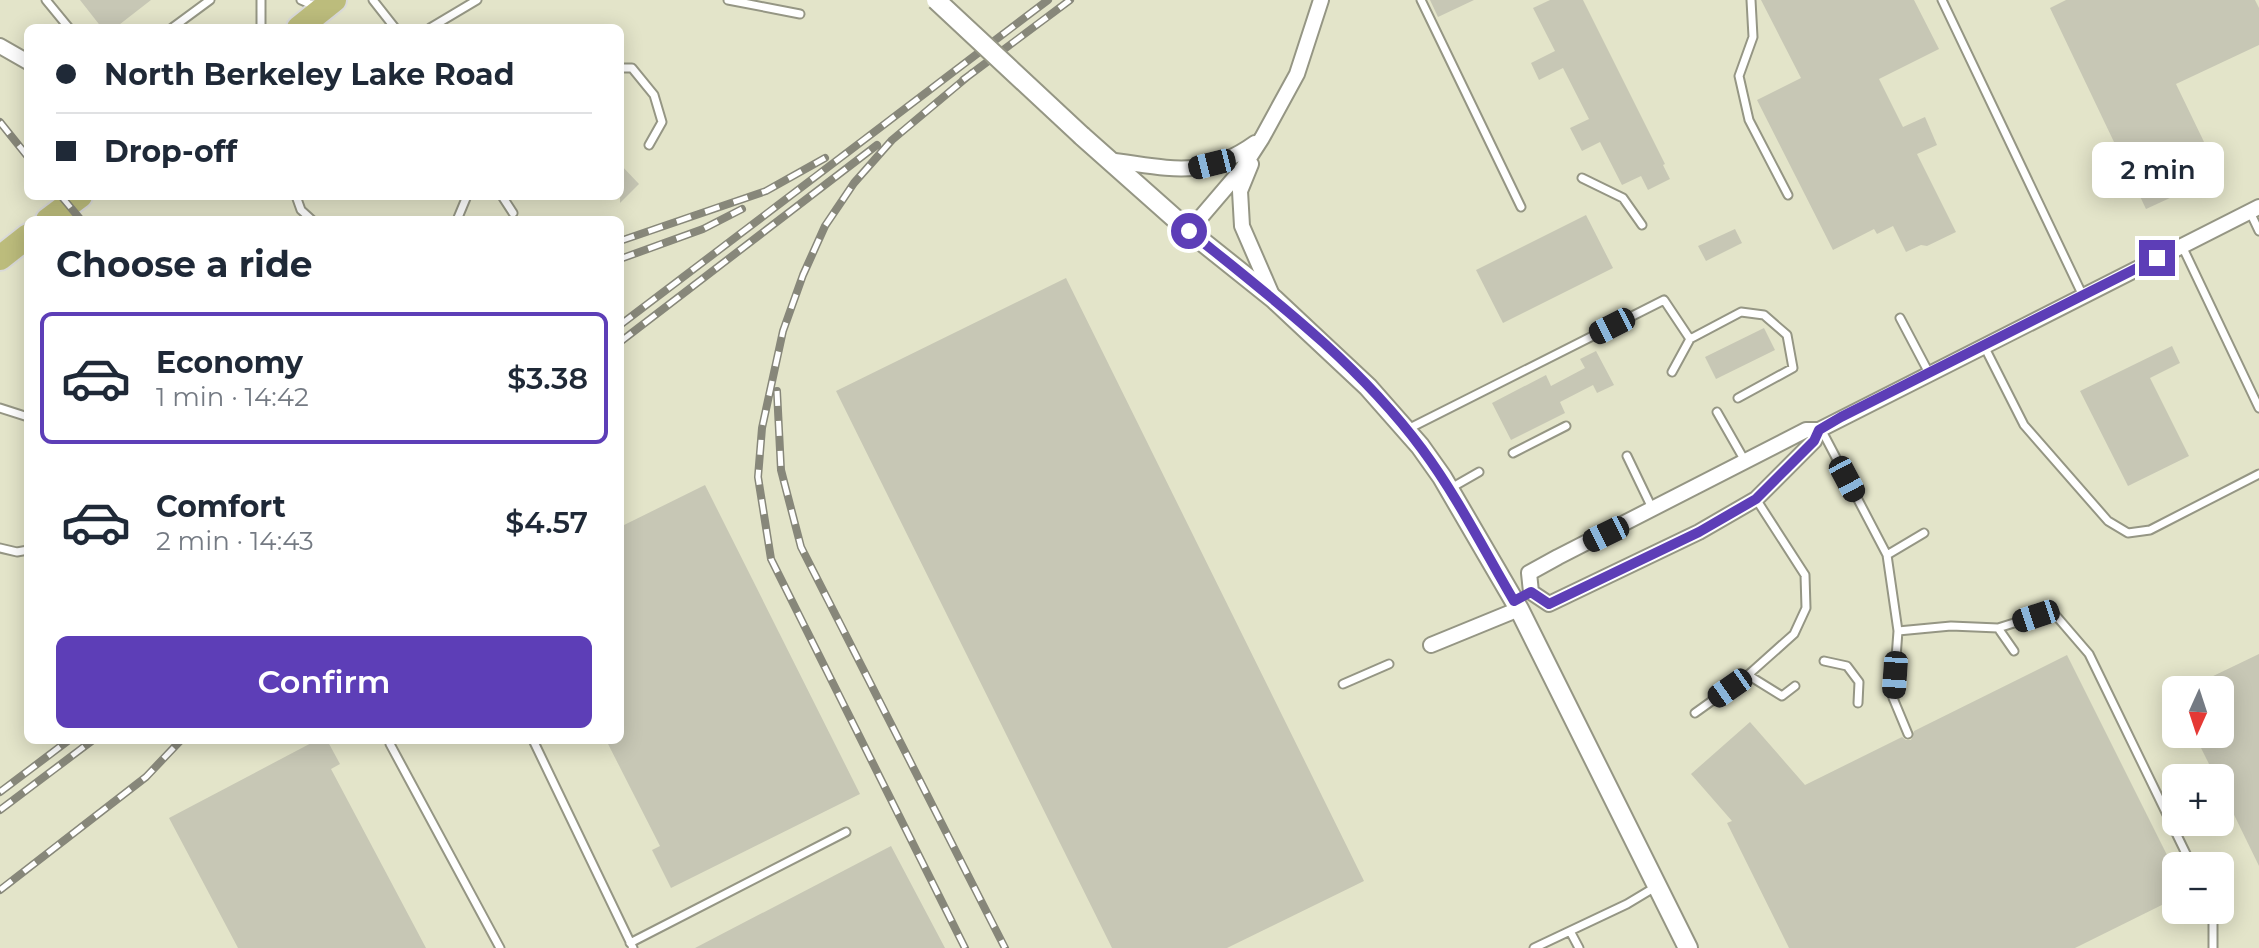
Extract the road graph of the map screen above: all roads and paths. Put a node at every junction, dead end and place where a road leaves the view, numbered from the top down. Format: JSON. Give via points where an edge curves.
{"nodes":[{"id":1,"x":46,"y":0,"type":"edge"},
{"id":2,"x":210,"y":0,"type":"edge"},
{"id":3,"x":261,"y":0,"type":"edge"},
{"id":4,"x":373,"y":0,"type":"edge"},
{"id":5,"x":477,"y":0,"type":"edge"},
{"id":6,"x":728,"y":0,"type":"edge"},
{"id":7,"x":936,"y":0,"type":"edge"},
{"id":8,"x":1321,"y":0,"type":"edge"},
{"id":9,"x":1421,"y":0,"type":"edge"},
{"id":10,"x":1751,"y":0,"type":"edge"},
{"id":11,"x":1942,"y":0,"type":"edge"},
{"id":12,"x":319,"y":3,"type":"edge"},
{"id":13,"x":800,"y":14,"type":"dead end"},
{"id":14,"x":66,"y":24,"type":"edge"},
{"id":15,"x":177,"y":24,"type":"edge"},
{"id":16,"x":261,"y":24,"type":"edge"},
{"id":17,"x":302,"y":24,"type":"edge"},
{"id":18,"x":392,"y":24,"type":"edge"},
{"id":19,"x":437,"y":24,"type":"edge"},
{"id":20,"x":0,"y":46,"type":"edge"},
{"id":21,"x":24,"y":60,"type":"edge"},
{"id":22,"x":624,"y":68,"type":"edge"},
{"id":23,"x":1262,"y":138,"type":"junction"},
{"id":24,"x":649,"y":145,"type":"dead end"},
{"id":25,"x":1106,"y":160,"type":"junction"},
{"id":26,"x":1582,"y":178,"type":"dead end"},
{"id":27,"x":1788,"y":195,"type":"dead end"},
{"id":28,"x":75,"y":200,"type":"edge"},
{"id":29,"x":505,"y":200,"type":"edge"},
{"id":30,"x":1521,"y":207,"type":"dead end"},
{"id":31,"x":2254,"y":210,"type":"edge"},
{"id":32,"x":513,"y":213,"type":"dead end"},
{"id":33,"x":53,"y":216,"type":"edge"},
{"id":34,"x":1642,"y":225,"type":"dead end"},
{"id":35,"x":1189,"y":231,"type":"junction"},
{"id":36,"x":2259,"y":231,"type":"edge"},
{"id":37,"x":24,"y":239,"type":"edge"},
{"id":38,"x":2182,"y":246,"type":"junction"},
{"id":39,"x":0,"y":258,"type":"edge"},
{"id":40,"x":2083,"y":296,"type":"junction"},
{"id":41,"x":1274,"y":299,"type":"junction"},
{"id":42,"x":1900,"y":318,"type":"dead end"},
{"id":43,"x":1690,"y":339,"type":"junction"},
{"id":44,"x":1984,"y":346,"type":"junction"},
{"id":45,"x":1672,"y":372,"type":"dead end"},
{"id":46,"x":1929,"y":373,"type":"junction"},
{"id":47,"x":1738,"y":398,"type":"dead end"},
{"id":48,"x":0,"y":408,"type":"edge"},
{"id":49,"x":2259,"y":408,"type":"edge"},
{"id":50,"x":1717,"y":412,"type":"dead end"},
{"id":51,"x":24,"y":416,"type":"edge"},
{"id":52,"x":1566,"y":426,"type":"dead end"},
{"id":53,"x":1406,"y":430,"type":"junction"},
{"id":54,"x":1820,"y":430,"type":"junction"},
{"id":55,"x":1513,"y":453,"type":"dead end"},
{"id":56,"x":1627,"y":456,"type":"dead end"},
{"id":57,"x":1745,"y":461,"type":"junction"},
{"id":58,"x":1479,"y":472,"type":"dead end"},
{"id":59,"x":2259,"y":474,"type":"edge"},
{"id":60,"x":1449,"y":489,"type":"junction"},
{"id":61,"x":1756,"y":499,"type":"junction"},
{"id":62,"x":1653,"y":510,"type":"junction"},
{"id":63,"x":1924,"y":533,"type":"dead end"},
{"id":64,"x":0,"y":548,"type":"edge"},
{"id":65,"x":24,"y":551,"type":"edge"},
{"id":66,"x":1887,"y":555,"type":"junction"},
{"id":67,"x":1521,"y":601,"type":"junction"},
{"id":68,"x":1998,"y":628,"type":"junction"},
{"id":69,"x":1898,"y":631,"type":"junction"},
{"id":70,"x":1431,"y":645,"type":"dead end"},
{"id":71,"x":2014,"y":651,"type":"dead end"},
{"id":72,"x":1824,"y":661,"type":"dead end"},
{"id":73,"x":1389,"y":664,"type":"dead end"},
{"id":74,"x":1748,"y":675,"type":"junction"},
{"id":75,"x":1343,"y":684,"type":"dead end"},
{"id":76,"x":1795,"y":686,"type":"dead end"},
{"id":77,"x":1858,"y":703,"type":"dead end"},
{"id":78,"x":1695,"y":713,"type":"dead end"},
{"id":79,"x":1908,"y":734,"type":"dead end"},
{"id":80,"x":390,"y":744,"type":"dead end"},
{"id":81,"x":535,"y":744,"type":"edge"},
{"id":82,"x":846,"y":832,"type":"dead end"},
{"id":83,"x":2185,"y":852,"type":"edge"},
{"id":84,"x":1657,"y":886,"type":"junction"},
{"id":85,"x":2213,"y":924,"type":"edge"},
{"id":86,"x":1570,"y":931,"type":"junction"},
{"id":87,"x":632,"y":946,"type":"edge"},
{"id":88,"x":500,"y":948,"type":"edge"},
{"id":89,"x":1534,"y":948,"type":"edge"},
{"id":90,"x":1579,"y":948,"type":"edge"},
{"id":91,"x":1688,"y":948,"type":"edge"},
{"id":92,"x":2213,"y":948,"type":"edge"}],
"edges":[{"from":1,"to":14,"type":"lane"},
{"from":2,"to":15,"type":"lane"},
{"from":3,"to":16,"type":"lane"},
{"from":4,"to":18,"type":"lane"},
{"from":5,"to":19,"type":"lane"},
{"from":6,"to":13,"type":"lane"},
{"from":7,"to":25,"type":"street","bridge":true},
{"from":8,"to":23,"type":"street","via":[[1297,74]]},
{"from":9,"to":30,"type":"lane"},
{"from":10,"to":27,"type":"lane","via":[[1753,37],[1739,76],[1749,120]]},
{"from":11,"to":40,"type":"lane"},
{"from":12,"to":17,"type":"main road"},
{"from":20,"to":21,"type":"street"},
{"from":22,"to":24,"type":"lane","via":[[632,68],[654,95],[662,122]]},
{"from":23,"to":25,"type":"street","via":[[1232,159],[1192,170]]},
{"from":23,"to":35,"type":"street"},
{"from":23,"to":41,"type":"street","via":[[1240,191],[1242,226]]},
{"from":25,"to":35,"type":"street"},
{"from":26,"to":34,"type":"lane","via":[[1623,198]]},
{"from":28,"to":33,"type":"main road"},
{"from":29,"to":32,"type":"lane"},
{"from":31,"to":36,"type":"lane"},
{"from":31,"to":38,"type":"street"},
{"from":35,"to":41,"type":"street"},
{"from":37,"to":39,"type":"main road"},
{"from":38,"to":40,"type":"street"},
{"from":38,"to":49,"type":"lane"},
{"from":40,"to":44,"type":"street"},
{"from":41,"to":53,"type":"street"},
{"from":42,"to":46,"type":"lane"},
{"from":43,"to":45,"type":"lane"},
{"from":43,"to":47,"type":"lane","via":[[1741,312],[1764,315],[1787,335],[1793,368]]},
{"from":43,"to":53,"type":"lane","via":[[1664,300]]},
{"from":44,"to":46,"type":"street"},
{"from":44,"to":59,"type":"lane","via":[[2024,425],[2108,521],[2128,533],[2150,530]]},
{"from":46,"to":54,"type":"street"},
{"from":48,"to":51,"type":"lane"},
{"from":50,"to":57,"type":"lane"},
{"from":52,"to":55,"type":"lane"},
{"from":53,"to":60,"type":"street"},
{"from":54,"to":57,"type":"street","via":[[1806,430]]},
{"from":54,"to":61,"type":"street"},
{"from":54,"to":66,"type":"lane"},
{"from":56,"to":62,"type":"lane"},
{"from":57,"to":62,"type":"street"},
{"from":58,"to":60,"type":"lane"},
{"from":60,"to":67,"type":"street"},
{"from":61,"to":67,"type":"street","via":[[1549,604]]},
{"from":61,"to":74,"type":"lane","via":[[1805,575],[1806,608],[1794,634]]},
{"from":62,"to":67,"type":"street","via":[[1529,573]]},
{"from":63,"to":66,"type":"lane"},
{"from":64,"to":65,"type":"lane"},
{"from":66,"to":69,"type":"lane"},
{"from":67,"to":70,"type":"street"},
{"from":67,"to":84,"type":"street"},
{"from":68,"to":69,"type":"lane"},
{"from":68,"to":71,"type":"lane"},
{"from":68,"to":83,"type":"lane","via":[[2052,611],[2089,654]]},
{"from":69,"to":79,"type":"lane","via":[[1893,698]]},
{"from":72,"to":77,"type":"lane","via":[[1847,666],[1859,682]]},
{"from":73,"to":75,"type":"lane"},
{"from":74,"to":76,"type":"lane","via":[[1782,696]]},
{"from":74,"to":78,"type":"lane"},
{"from":80,"to":88,"type":"lane"},
{"from":81,"to":87,"type":"lane"},
{"from":82,"to":87,"type":"lane"},
{"from":84,"to":86,"type":"lane"},
{"from":84,"to":91,"type":"street"},
{"from":85,"to":92,"type":"lane"},
{"from":86,"to":89,"type":"lane"},
{"from":86,"to":90,"type":"lane"}]}
